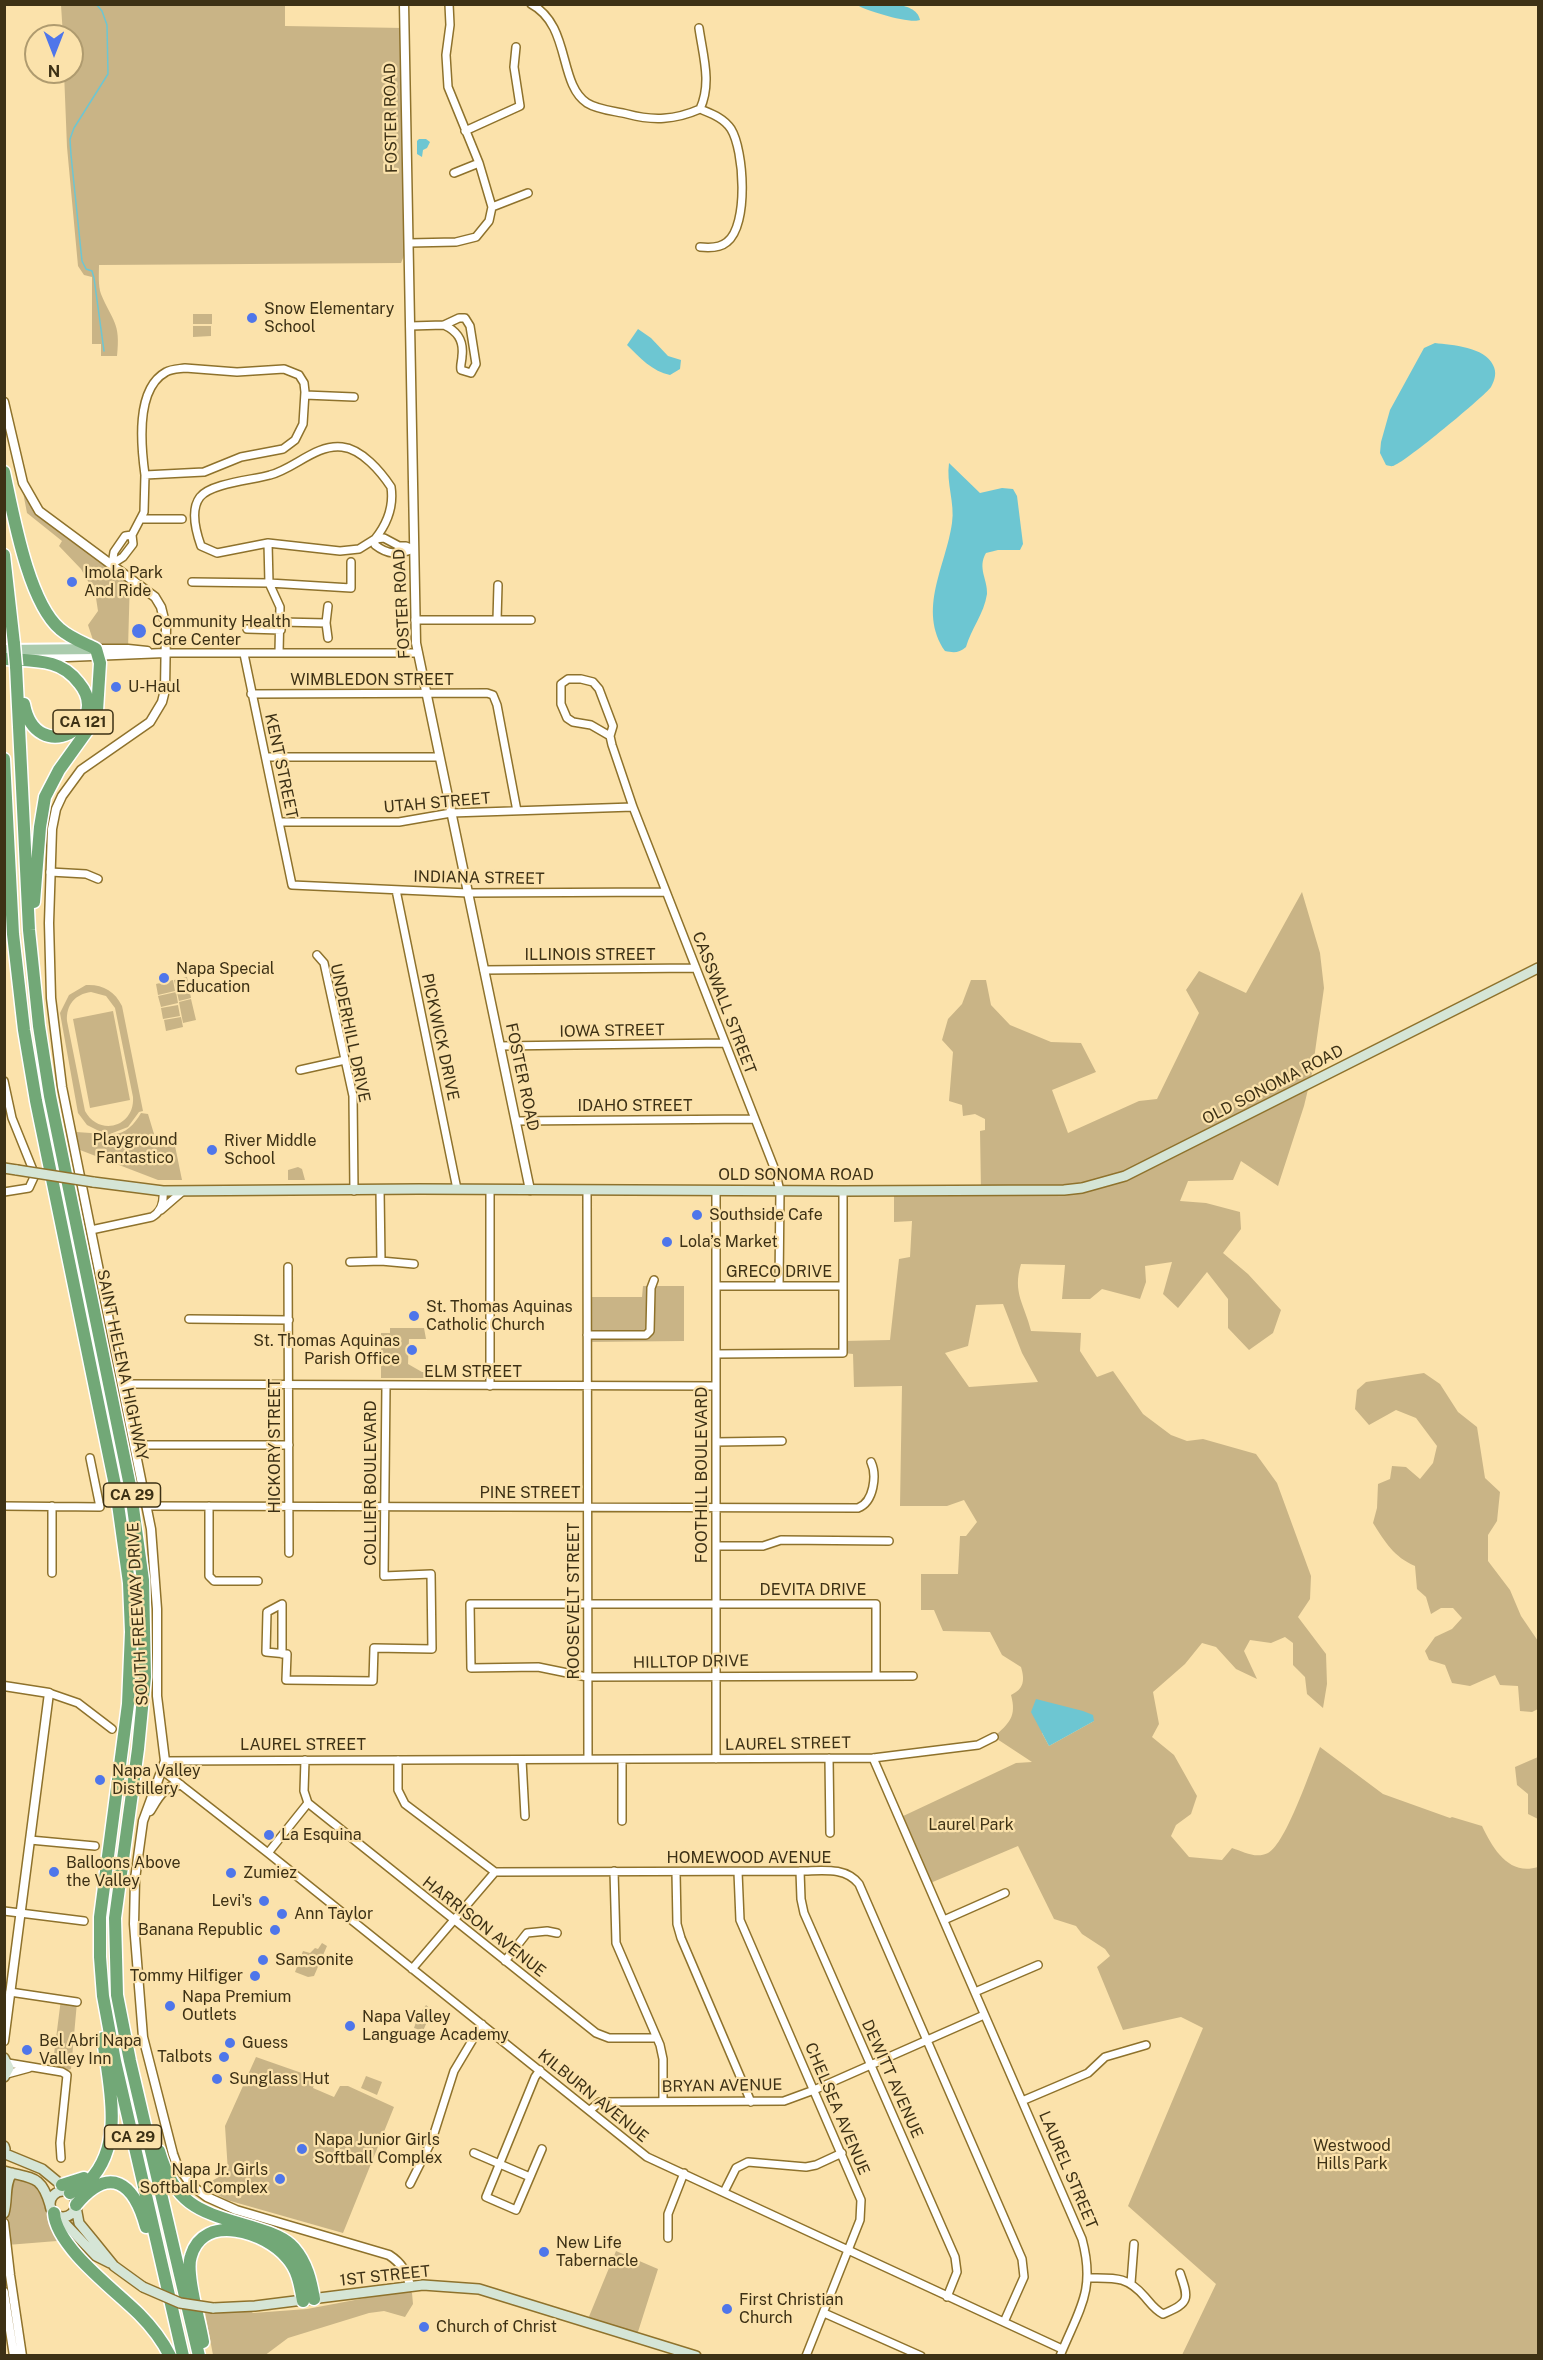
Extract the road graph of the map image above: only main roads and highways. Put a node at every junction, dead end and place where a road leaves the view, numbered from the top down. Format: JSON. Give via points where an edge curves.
{"nodes":[{"id":1,"x":4,"y":472,"type":"edge"},
{"id":2,"x":4,"y":555,"type":"edge"},
{"id":3,"x":98,"y":653,"type":"junction"},
{"id":4,"x":9,"y":655,"type":"edge"},
{"id":5,"x":4,"y":759,"type":"edge"},
{"id":6,"x":4,"y":930,"type":"edge"},
{"id":7,"x":32,"y":966,"type":"junction"},
{"id":8,"x":1539,"y":968,"type":"edge"},
{"id":9,"x":24,"y":1030,"type":"junction"},
{"id":10,"x":4,"y":1168,"type":"edge"},
{"id":11,"x":100,"y":1917,"type":"junction"},
{"id":12,"x":123,"y":2029,"type":"junction"},
{"id":13,"x":7,"y":2061,"type":"edge"},
{"id":14,"x":6,"y":2076,"type":"edge"},
{"id":15,"x":5,"y":2150,"type":"edge"},
{"id":16,"x":7,"y":2171,"type":"edge"},
{"id":17,"x":67,"y":2190,"type":"junction"},
{"id":18,"x":76,"y":2206,"type":"junction"},
{"id":19,"x":54,"y":2211,"type":"junction"},
{"id":20,"x":4,"y":2213,"type":"edge"},
{"id":21,"x":114,"y":2266,"type":"junction"},
{"id":22,"x":309,"y":2300,"type":"junction"},
{"id":23,"x":182,"y":2350,"type":"edge"},
{"id":24,"x":170,"y":2355,"type":"edge"},
{"id":25,"x":199,"y":2355,"type":"edge"},
{"id":26,"x":205,"y":2355,"type":"edge"},
{"id":27,"x":696,"y":2355,"type":"edge"}],
"edges":[{"from":1,"to":3,"type":"highway","via":[[21,543],[44,610],[60,630]]},
{"from":2,"to":4,"type":"highway","name":"SAINT HELENA HIGHWAY","number":"CA 29"},
{"from":3,"to":4,"type":"main road"},
{"from":3,"to":7,"type":"highway","via":[[97,711],[51,783],[42,812]]},
{"from":4,"to":4,"type":"highway","number":"CA 121","via":[[51,663],[73,676],[82,687],[88,711],[77,729],[55,737],[40,734],[32,726]]},
{"from":4,"to":7,"type":"highway","name":"SAINT HELENA HIGHWAY","number":"CA 29"},
{"from":5,"to":9,"type":"highway","name":"SAINT HELENA HIGHWAY","number":"CA 29","via":[[13,934]]},
{"from":6,"to":9,"type":"highway"},
{"from":7,"to":12,"type":"highway","name":"SAINT HELENA HIGHWAY","number":"CA 29","via":[[50,1096],[130,1486],[142,1564],[146,1629],[143,1701],[115,1918],[117,1995]]},
{"from":8,"to":10,"type":"main road","name":"OLD SONOMA ROAD","bridge":true,"via":[[1125,1176],[1082,1188],[163,1191]]},
{"from":9,"to":11,"type":"highway","name":"SAINT HELENA HIGHWAY","number":"CA 29","via":[[116,1490],[129,1583],[129,1704]]},
{"from":11,"to":17,"type":"highway","via":[[97,1969],[112,2116],[107,2146],[96,2171]]},
{"from":11,"to":23,"type":"highway","name":"SAINT HELENA HIGHWAY","number":"CA 29","via":[[100,1957],[109,2032]]},
{"from":12,"to":22,"type":"highway","via":[[172,2185],[199,2209],[266,2231],[293,2247],[308,2271]]},
{"from":12,"to":25,"type":"highway","name":"SAINT HELENA HIGHWAY","number":"CA 29"},
{"from":13,"to":14,"type":"main road"},
{"from":15,"to":16,"type":"main road"},
{"from":15,"to":17,"type":"main road","name":"1ST STREET","via":[[19,2162],[42,2169]]},
{"from":16,"to":19,"type":"main road","name":"1ST STREET","via":[[40,2182]]},
{"from":16,"to":20,"type":"main road"},
{"from":17,"to":18,"type":"main road","name":"1ST STREET"},
{"from":17,"to":19,"type":"main road","via":[[56,2194]]},
{"from":18,"to":19,"type":"main road","via":[[68,2216]]},
{"from":18,"to":21,"type":"main road","name":"1ST STREET","via":[[79,2223]]},
{"from":18,"to":23,"type":"highway","via":[[103,2184],[119,2184],[132,2193],[141,2209]]},
{"from":19,"to":21,"type":"main road","name":"1ST STREET","via":[[96,2256]]},
{"from":19,"to":24,"type":"highway","via":[[55,2222],[70,2246],[149,2324]]},
{"from":21,"to":22,"type":"main road","name":"1ST STREET","bridge":true,"via":[[143,2287],[180,2302],[213,2308]]},
{"from":22,"to":26,"type":"highway","via":[[293,2265],[278,2248],[238,2231],[221,2230],[207,2235],[194,2248],[189,2266]]},
{"from":22,"to":27,"type":"main road","name":"1ST STREET","via":[[410,2287],[479,2289]]}]}
